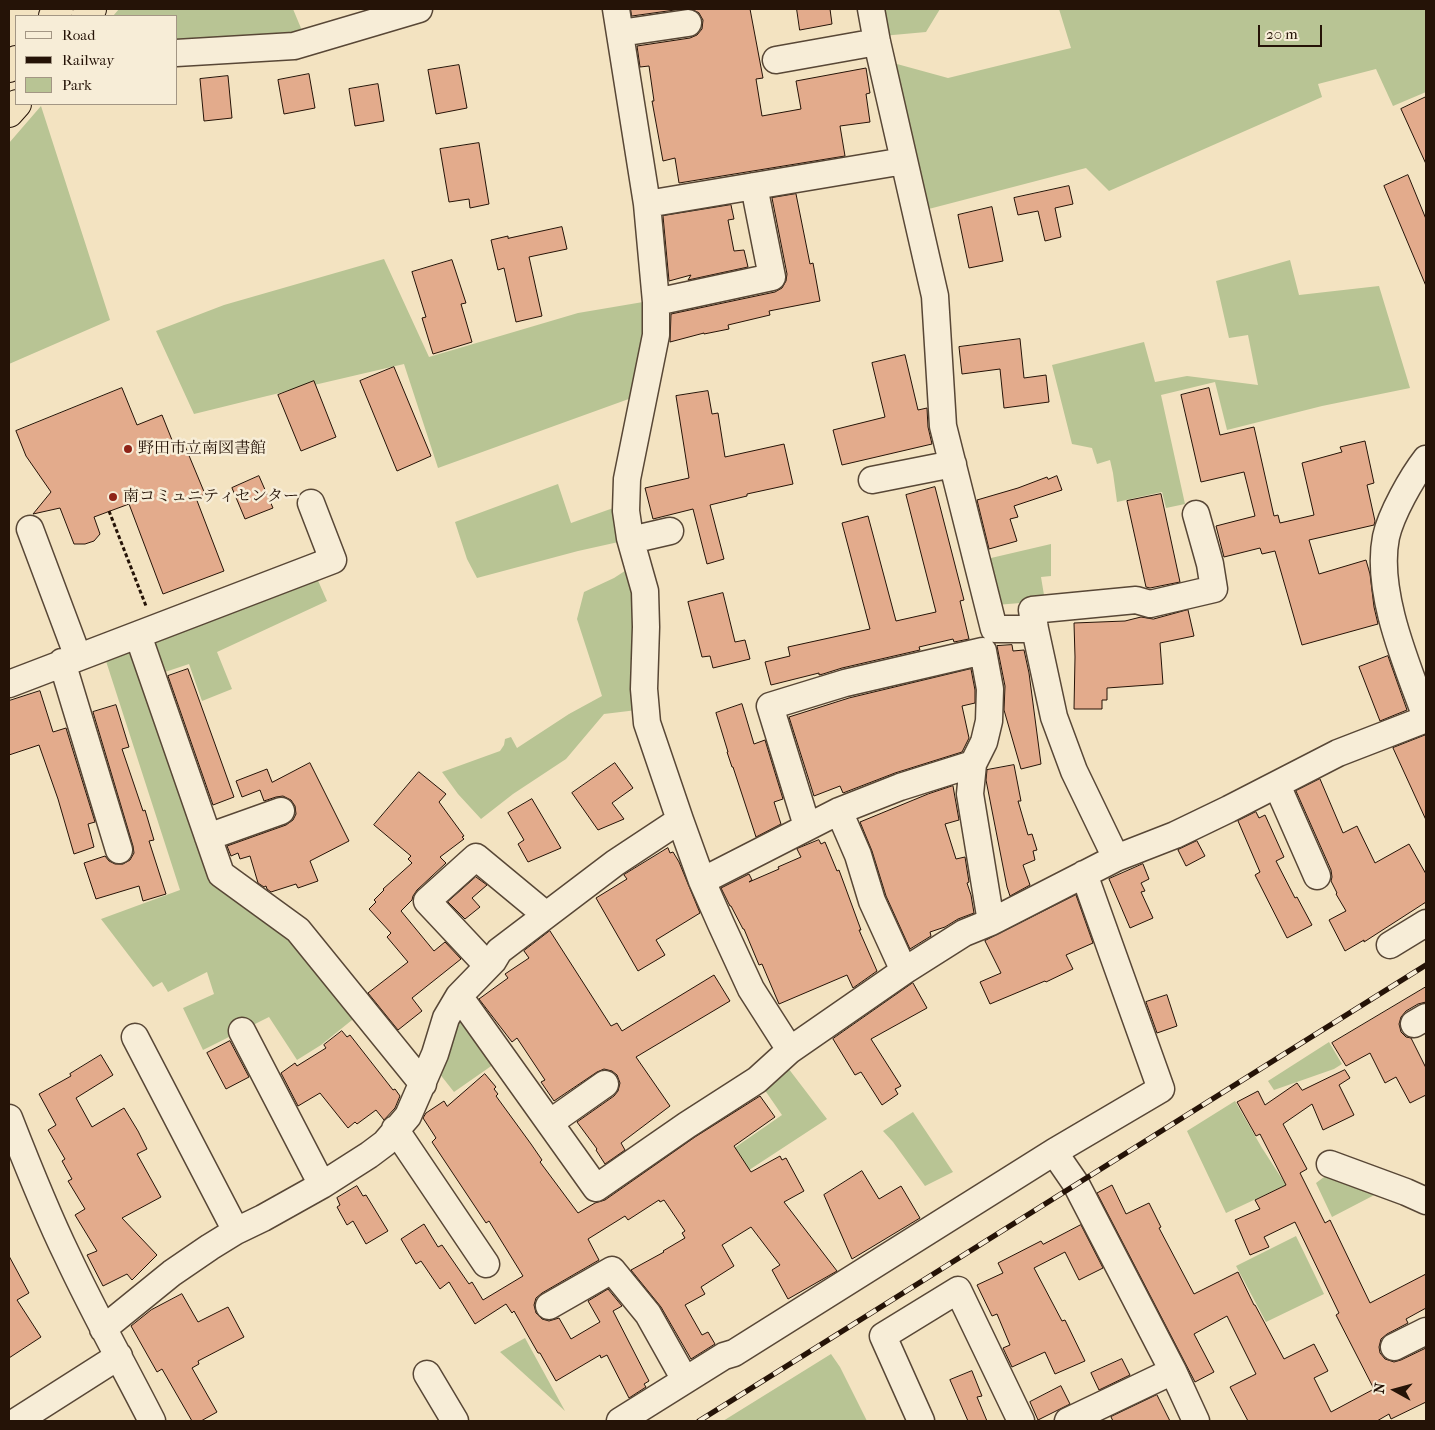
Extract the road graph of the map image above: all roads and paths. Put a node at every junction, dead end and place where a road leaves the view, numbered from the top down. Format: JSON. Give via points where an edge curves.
{"nodes":[{"id":1,"x":419,"y":9,"type":"edge"},
{"id":2,"x":871,"y":9,"type":"edge"},
{"id":3,"x":618,"y":21,"type":"edge"},
{"id":4,"x":688,"y":23,"type":"dead end"},
{"id":5,"x":877,"y":42,"type":"junction"},
{"id":6,"x":178,"y":53,"type":"edge"},
{"id":7,"x":776,"y":60,"type":"dead end"},
{"id":8,"x":904,"y":161,"type":"junction"},
{"id":9,"x":754,"y":186,"type":"junction"},
{"id":10,"x":647,"y":204,"type":"junction"},
{"id":11,"x":656,"y":302,"type":"junction"},
{"id":12,"x":1426,"y":459,"type":"edge"},
{"id":13,"x":953,"y":464,"type":"junction"},
{"id":14,"x":872,"y":480,"type":"dead end"},
{"id":15,"x":311,"y":503,"type":"dead end"},
{"id":16,"x":109,"y":511,"type":"dead end"},
{"id":17,"x":1196,"y":514,"type":"dead end"},
{"id":18,"x":30,"y":529,"type":"dead end"},
{"id":19,"x":670,"y":531,"type":"dead end"},
{"id":20,"x":631,"y":540,"type":"junction"},
{"id":21,"x":1035,"y":629,"type":"junction"},
{"id":22,"x":146,"y":632,"type":"junction"},
{"id":23,"x":70,"y":660,"type":"junction"},
{"id":24,"x":9,"y":684,"type":"edge"},
{"id":25,"x":1426,"y":718,"type":"edge"},
{"id":26,"x":973,"y":764,"type":"junction"},
{"id":27,"x":1277,"y":784,"type":"junction"},
{"id":28,"x":281,"y":811,"type":"dead end"},
{"id":29,"x":839,"y":811,"type":"junction"},
{"id":30,"x":680,"y":820,"type":"junction"},
{"id":31,"x":807,"y":826,"type":"junction"},
{"id":32,"x":208,"y":836,"type":"junction"},
{"id":33,"x":119,"y":850,"type":"dead end"},
{"id":34,"x":1116,"y":858,"type":"junction"},
{"id":35,"x":1084,"y":874,"type":"junction"},
{"id":36,"x":1317,"y":876,"type":"dead end"},
{"id":37,"x":702,"y":881,"type":"junction"},
{"id":38,"x":546,"y":915,"type":"junction"},
{"id":39,"x":991,"y":922,"type":"junction"},
{"id":40,"x":1426,"y":923,"type":"edge"},
{"id":41,"x":1390,"y":946,"type":"dead end"},
{"id":42,"x":488,"y":966,"type":"junction"},
{"id":43,"x":904,"y":971,"type":"junction"},
{"id":44,"x":459,"y":996,"type":"junction"},
{"id":45,"x":242,"y":1032,"type":"dead end"},
{"id":46,"x":135,"y":1037,"type":"dead end"},
{"id":47,"x":790,"y":1050,"type":"junction"},
{"id":48,"x":423,"y":1084,"type":"junction"},
{"id":49,"x":605,"y":1084,"type":"dead end"},
{"id":50,"x":9,"y":1118,"type":"edge"},
{"id":51,"x":550,"y":1122,"type":"junction"},
{"id":52,"x":395,"y":1129,"type":"junction"},
{"id":53,"x":1054,"y":1152,"type":"junction"},
{"id":54,"x":1330,"y":1164,"type":"dead end"},
{"id":55,"x":322,"y":1185,"type":"junction"},
{"id":56,"x":1426,"y":1201,"type":"edge"},
{"id":57,"x":236,"y":1231,"type":"junction"},
{"id":58,"x":486,"y":1264,"type":"dead end"},
{"id":59,"x":549,"y":1306,"type":"dead end"},
{"id":60,"x":103,"y":1328,"type":"junction"},
{"id":61,"x":1426,"y":1331,"type":"edge"},
{"id":62,"x":1394,"y":1347,"type":"dead end"},
{"id":63,"x":119,"y":1356,"type":"junction"},
{"id":64,"x":1173,"y":1371,"type":"junction"},
{"id":65,"x":427,"y":1374,"type":"dead end"},
{"id":66,"x":686,"y":1380,"type":"junction"},
{"id":67,"x":17,"y":1421,"type":"edge"},
{"id":68,"x":152,"y":1421,"type":"edge"},
{"id":69,"x":455,"y":1421,"type":"edge"},
{"id":70,"x":620,"y":1421,"type":"edge"},
{"id":71,"x":921,"y":1421,"type":"edge"},
{"id":72,"x":1021,"y":1421,"type":"edge"},
{"id":73,"x":1068,"y":1421,"type":"edge"},
{"id":74,"x":1196,"y":1421,"type":"edge"}],
"edges":[{"from":1,"to":6,"type":"street","via":[[294,46]]},
{"from":2,"to":5,"type":"street"},
{"from":3,"to":4,"type":"street"},
{"from":3,"to":10,"type":"street"},
{"from":5,"to":7,"type":"street"},
{"from":5,"to":8,"type":"street"},
{"from":8,"to":9,"type":"street"},
{"from":8,"to":13,"type":"street","via":[[935,296],[943,426]]},
{"from":9,"to":10,"type":"street"},
{"from":9,"to":11,"type":"street","via":[[772,277]]},
{"from":10,"to":11,"type":"street"},
{"from":11,"to":20,"type":"street","via":[[656,335],[627,480],[626,511]]},
{"from":12,"to":25,"type":"street","via":[[1398,505],[1386,536],[1384,574],[1393,620]]},
{"from":13,"to":14,"type":"street"},
{"from":13,"to":21,"type":"street","via":[[994,629]]},
{"from":15,"to":22,"type":"street","via":[[333,560]]},
{"from":16,"to":22,"type":"path"},
{"from":17,"to":21,"type":"street","via":[[1214,589],[1150,604],[1136,600],[1032,610]]},
{"from":18,"to":23,"type":"street"},
{"from":19,"to":20,"type":"street"},
{"from":20,"to":30,"type":"street","via":[[645,591],[647,723]]},
{"from":21,"to":34,"type":"street","via":[[1054,716],[1074,771]]},
{"from":22,"to":23,"type":"street"},
{"from":22,"to":32,"type":"street"},
{"from":23,"to":24,"type":"street"},
{"from":23,"to":33,"type":"street"},
{"from":25,"to":27,"type":"street","via":[[1338,753]]},
{"from":26,"to":29,"type":"street"},
{"from":26,"to":31,"type":"street","via":[[984,742],[989,721],[990,689],[983,651],[845,684],[770,706]]},
{"from":26,"to":39,"type":"street","via":[[970,794]]},
{"from":27,"to":34,"type":"street","via":[[1175,835]]},
{"from":27,"to":36,"type":"street"},
{"from":28,"to":32,"type":"street"},
{"from":29,"to":31,"type":"street"},
{"from":29,"to":43,"type":"street","via":[[858,855],[872,901]]},
{"from":30,"to":37,"type":"street"},
{"from":30,"to":38,"type":"street","via":[[615,863]]},
{"from":31,"to":37,"type":"street"},
{"from":32,"to":48,"type":"street","via":[[221,874],[298,930]]},
{"from":34,"to":35,"type":"street"},
{"from":35,"to":39,"type":"street"},
{"from":35,"to":53,"type":"street","via":[[1161,1089]]},
{"from":37,"to":47,"type":"street","via":[[751,989]]},
{"from":38,"to":42,"type":"street","via":[[499,951]]},
{"from":38,"to":42,"type":"street","via":[[476,857],[427,902]]},
{"from":39,"to":43,"type":"street","via":[[964,933]]},
{"from":40,"to":41,"type":"street"},
{"from":42,"to":44,"type":"street"},
{"from":43,"to":47,"type":"street"},
{"from":44,"to":48,"type":"street","via":[[446,1018]]},
{"from":44,"to":51,"type":"street"},
{"from":45,"to":55,"type":"street"},
{"from":46,"to":57,"type":"street"},
{"from":47,"to":51,"type":"street","via":[[757,1080],[596,1188]]},
{"from":48,"to":52,"type":"street","via":[[408,1116]]},
{"from":49,"to":51,"type":"street"},
{"from":50,"to":60,"type":"street","via":[[38,1193]]},
{"from":52,"to":55,"type":"street","via":[[385,1143]]},
{"from":52,"to":58,"type":"street"},
{"from":53,"to":64,"type":"street","via":[[1076,1184]]},
{"from":53,"to":66,"type":"street"},
{"from":54,"to":56,"type":"street"},
{"from":55,"to":57,"type":"street"},
{"from":57,"to":60,"type":"street","via":[[172,1273]]},
{"from":59,"to":66,"type":"street","via":[[612,1270],[648,1314]]},
{"from":60,"to":63,"type":"street"},
{"from":61,"to":62,"type":"street"},
{"from":63,"to":67,"type":"street"},
{"from":63,"to":68,"type":"street"},
{"from":64,"to":73,"type":"street"},
{"from":64,"to":74,"type":"street"},
{"from":65,"to":69,"type":"street"},
{"from":66,"to":70,"type":"street"},
{"from":71,"to":72,"type":"street","via":[[882,1336],[958,1290]]}]}
